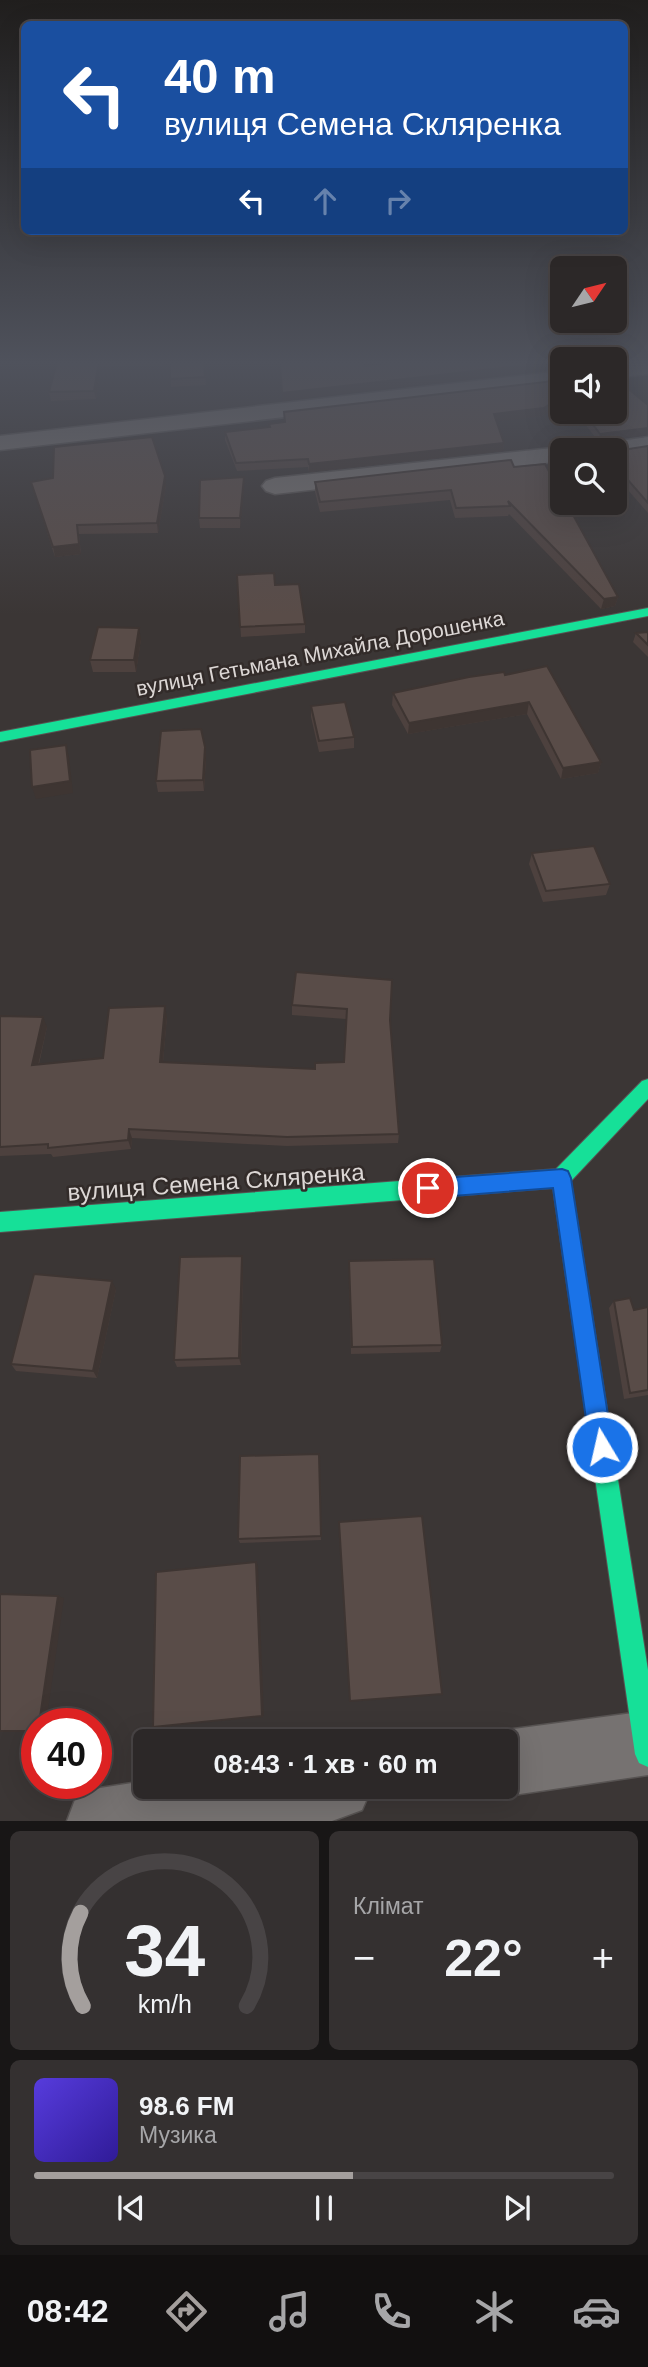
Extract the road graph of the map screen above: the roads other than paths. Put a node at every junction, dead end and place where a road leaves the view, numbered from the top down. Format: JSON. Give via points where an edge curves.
{"nodes":[{"id":1,"x":550,"y":455,"type":"edge"},
{"id":2,"x":275,"y":486,"type":"dead end"},
{"id":3,"x":648,"y":612,"type":"edge"},
{"id":4,"x":0,"y":737,"type":"edge"},
{"id":5,"x":648,"y":1087,"type":"edge"},
{"id":6,"x":562,"y":1178,"type":"junction"},
{"id":7,"x":0,"y":1222,"type":"edge"},
{"id":8,"x":647,"y":1746,"type":"edge"},
{"id":9,"x":518,"y":1762,"type":"edge"},
{"id":10,"x":255,"y":1799,"type":"edge"},
{"id":11,"x":100,"y":1821,"type":"edge"}],
"edges":[{"from":1,"to":2,"type":"street"},
{"from":3,"to":4,"type":"street","name":"вулиця Гетьмана Михайла Дорошенка"},
{"from":5,"to":6,"type":"street"},
{"from":6,"to":7,"type":"street","name":"вулиця Семена Скляренка"},
{"from":6,"to":8,"type":"street"},
{"from":8,"to":9,"type":"street"},
{"from":10,"to":11,"type":"street"}]}
